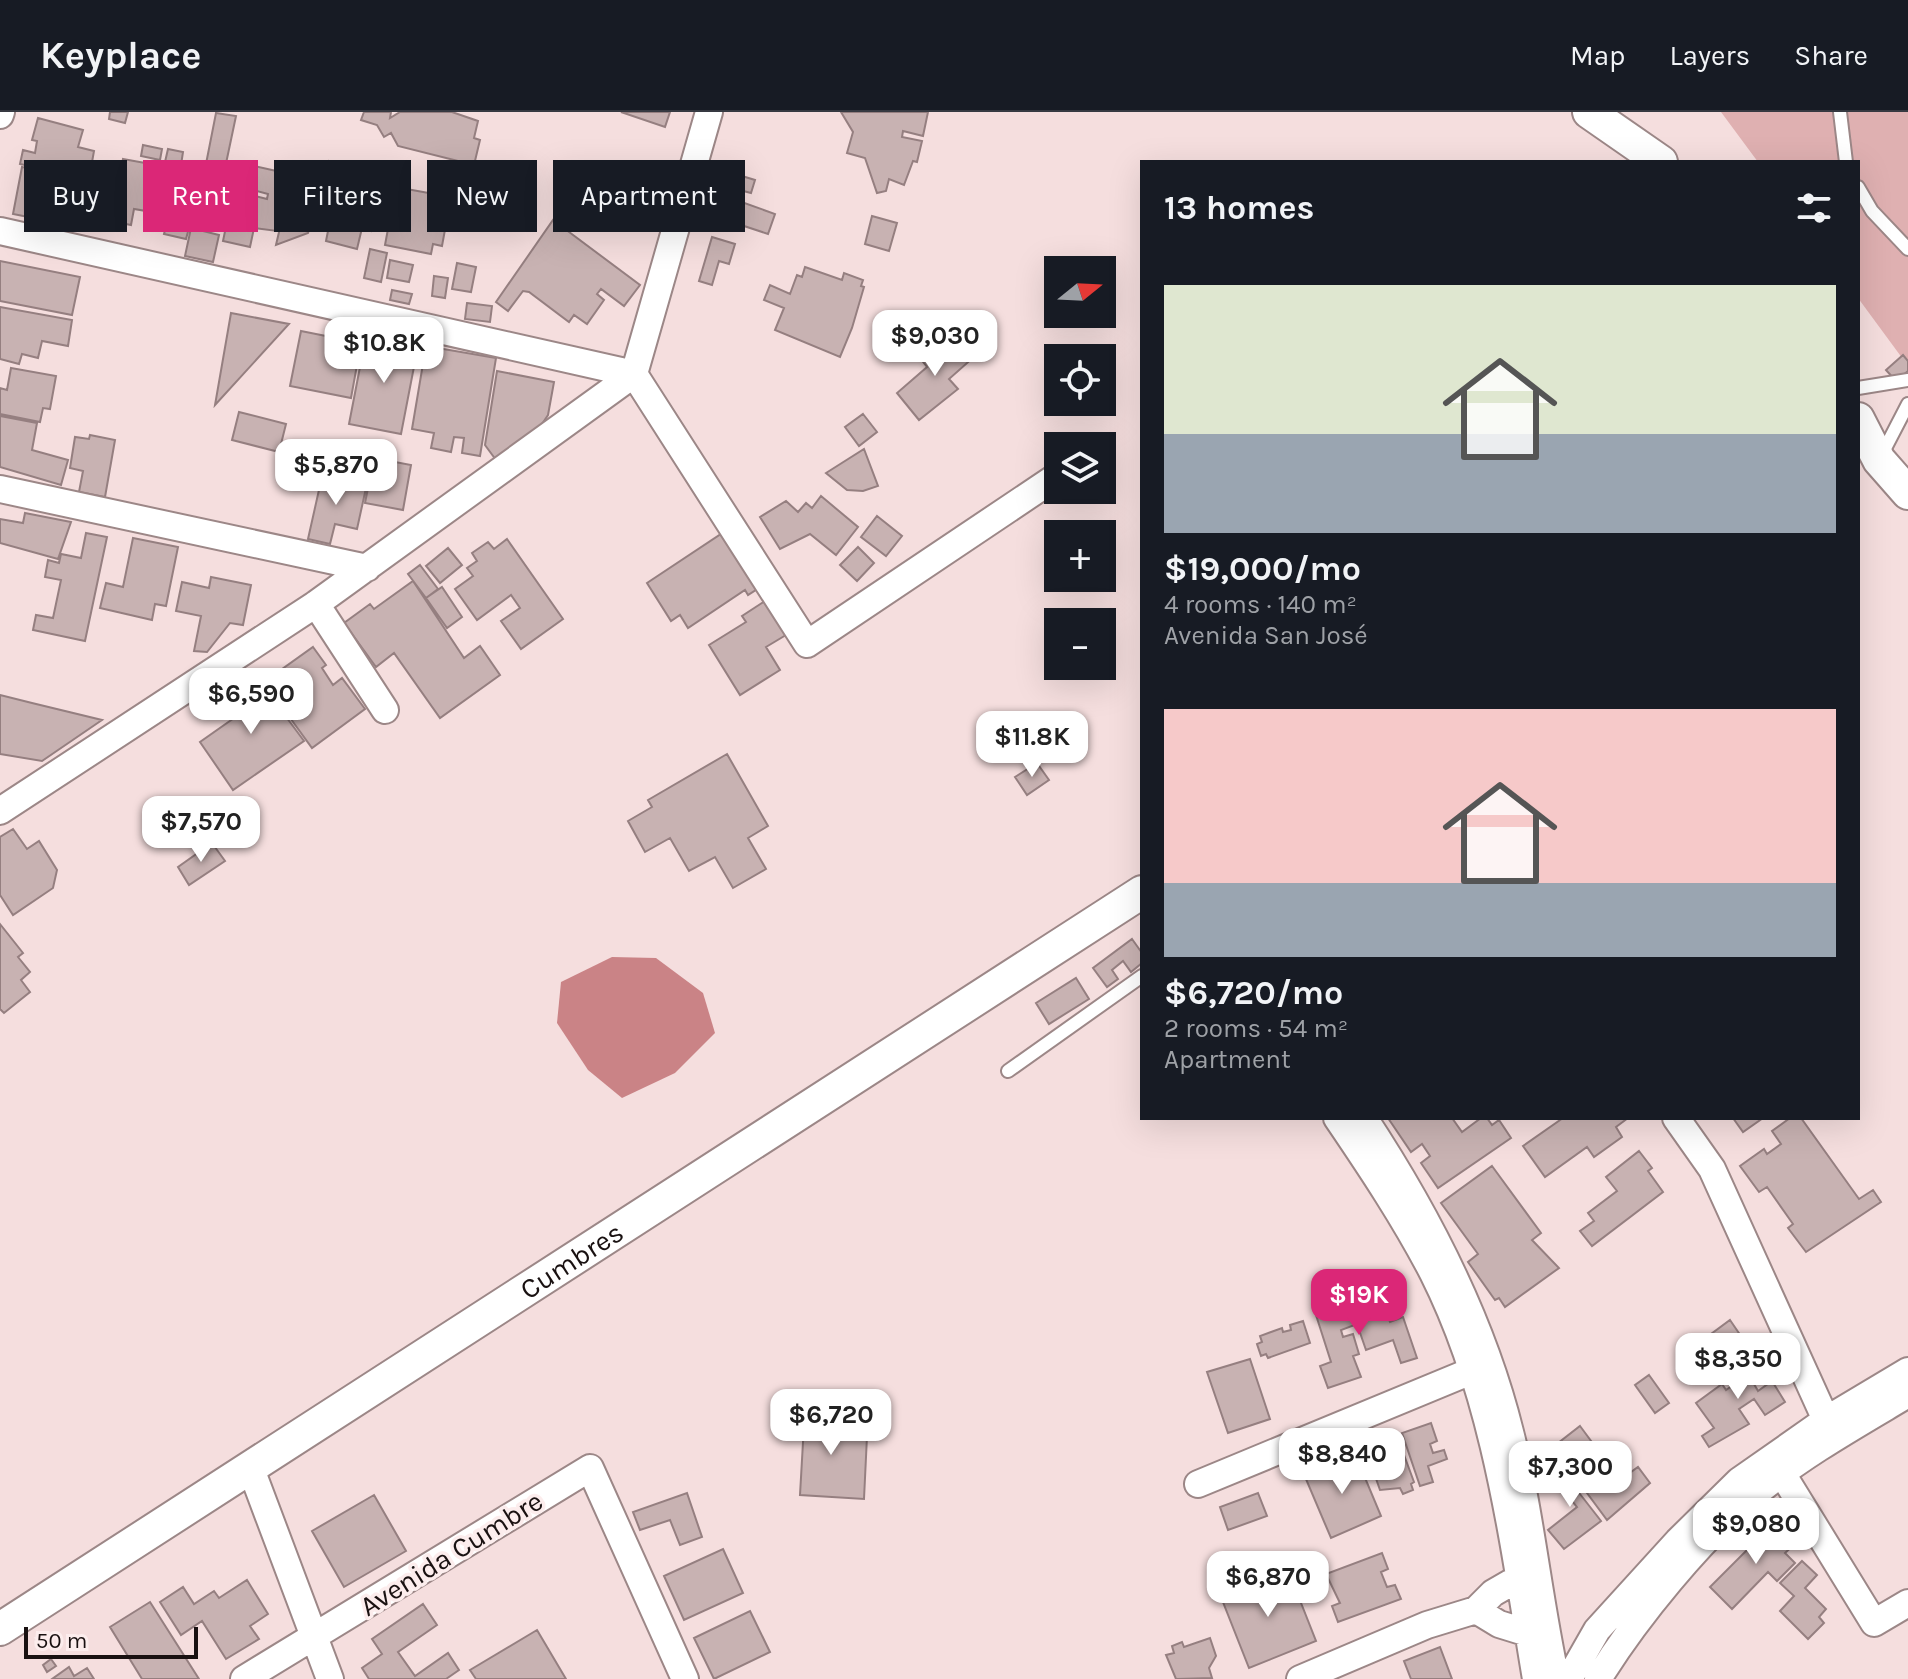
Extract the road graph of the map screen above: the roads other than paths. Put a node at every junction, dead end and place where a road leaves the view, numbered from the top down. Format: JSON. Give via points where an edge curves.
{"nodes":[{"id":1,"x":709,"y":112,"type":"edge"},
{"id":2,"x":1589,"y":112,"type":"edge"},
{"id":3,"x":1840,"y":112,"type":"edge"},
{"id":4,"x":1658,"y":160,"type":"edge"},
{"id":5,"x":1846,"y":160,"type":"edge"},
{"id":6,"x":1860,"y":190,"type":"edge"},
{"id":7,"x":0,"y":231,"type":"edge"},
{"id":8,"x":1908,"y":249,"type":"edge"},
{"id":9,"x":634,"y":374,"type":"junction"},
{"id":10,"x":1908,"y":380,"type":"edge"},
{"id":11,"x":1860,"y":388,"type":"edge"},
{"id":12,"x":1908,"y":404,"type":"edge"},
{"id":13,"x":1860,"y":427,"type":"edge"},
{"id":14,"x":1868,"y":461,"type":"edge"},
{"id":15,"x":1044,"y":485,"type":"edge"},
{"id":16,"x":0,"y":489,"type":"edge"},
{"id":17,"x":1908,"y":493,"type":"edge"},
{"id":18,"x":367,"y":568,"type":"junction"},
{"id":19,"x":316,"y":604,"type":"junction"},
{"id":20,"x":385,"y":710,"type":"dead end"},
{"id":21,"x":0,"y":811,"type":"edge"},
{"id":22,"x":1140,"y":893,"type":"edge"},
{"id":23,"x":1140,"y":977,"type":"edge"},
{"id":24,"x":1008,"y":1071,"type":"dead end"},
{"id":25,"x":1338,"y":1120,"type":"edge"},
{"id":26,"x":1365,"y":1120,"type":"edge"},
{"id":27,"x":1677,"y":1120,"type":"edge"},
{"id":28,"x":1480,"y":1367,"type":"junction"},
{"id":29,"x":1908,"y":1371,"type":"edge"},
{"id":30,"x":1908,"y":1394,"type":"edge"},
{"id":31,"x":1826,"y":1420,"type":"junction"},
{"id":32,"x":1778,"y":1466,"type":"junction"},
{"id":33,"x":251,"y":1469,"type":"junction"},
{"id":34,"x":1198,"y":1484,"type":"dead end"},
{"id":35,"x":1519,"y":1578,"type":"junction"},
{"id":36,"x":1908,"y":1603,"type":"edge"},
{"id":37,"x":1476,"y":1610,"type":"junction"},
{"id":38,"x":0,"y":1629,"type":"edge"},
{"id":39,"x":1528,"y":1633,"type":"junction"},
{"id":40,"x":312,"y":1638,"type":"junction"},
{"id":41,"x":676,"y":1675,"type":"edge"},
{"id":42,"x":244,"y":1679,"type":"edge"},
{"id":43,"x":330,"y":1679,"type":"edge"},
{"id":44,"x":1300,"y":1679,"type":"edge"},
{"id":45,"x":1536,"y":1679,"type":"edge"},
{"id":46,"x":1556,"y":1679,"type":"edge"},
{"id":47,"x":1569,"y":1679,"type":"edge"},
{"id":48,"x":1598,"y":1679,"type":"edge"}],
"edges":[{"from":1,"to":9,"type":"street"},
{"from":2,"to":4,"type":"street"},
{"from":3,"to":5,"type":"lane"},
{"from":6,"to":8,"type":"lane"},
{"from":7,"to":9,"type":"street"},
{"from":9,"to":15,"type":"street","via":[[807,644]]},
{"from":9,"to":18,"type":"street"},
{"from":10,"to":11,"type":"lane"},
{"from":12,"to":14,"type":"lane"},
{"from":13,"to":14,"type":"street"},
{"from":14,"to":17,"type":"street"},
{"from":16,"to":18,"type":"street"},
{"from":18,"to":19,"type":"street"},
{"from":19,"to":20,"type":"street"},
{"from":19,"to":21,"type":"street"},
{"from":22,"to":33,"type":"street","name":"Cumbres"},
{"from":23,"to":24,"type":"lane"},
{"from":25,"to":28,"type":"street","via":[[1386,1190]]},
{"from":26,"to":28,"type":"street","via":[[1451,1266]]},
{"from":27,"to":31,"type":"street","via":[[1712,1169]]},
{"from":28,"to":34,"type":"street"},
{"from":28,"to":35,"type":"street"},
{"from":28,"to":46,"type":"street","via":[[1511,1432]]},
{"from":29,"to":31,"type":"street"},
{"from":30,"to":32,"type":"street"},
{"from":31,"to":32,"type":"street"},
{"from":32,"to":36,"type":"street","via":[[1874,1623]]},
{"from":32,"to":47,"type":"street","via":[[1739,1481],[1678,1541],[1597,1630]]},
{"from":32,"to":48,"type":"street","via":[[1619,1645]]},
{"from":33,"to":38,"type":"street","name":"Cumbres"},
{"from":33,"to":40,"type":"street"},
{"from":35,"to":37,"type":"street"},
{"from":35,"to":39,"type":"street"},
{"from":37,"to":39,"type":"street"},
{"from":37,"to":44,"type":"street"},
{"from":39,"to":45,"type":"street"},
{"from":40,"to":41,"type":"street","name":"Avenida Cumbre","via":[[590,1468]]},
{"from":40,"to":42,"type":"street","name":"Avenida Cumbre"},
{"from":40,"to":43,"type":"street"}]}
